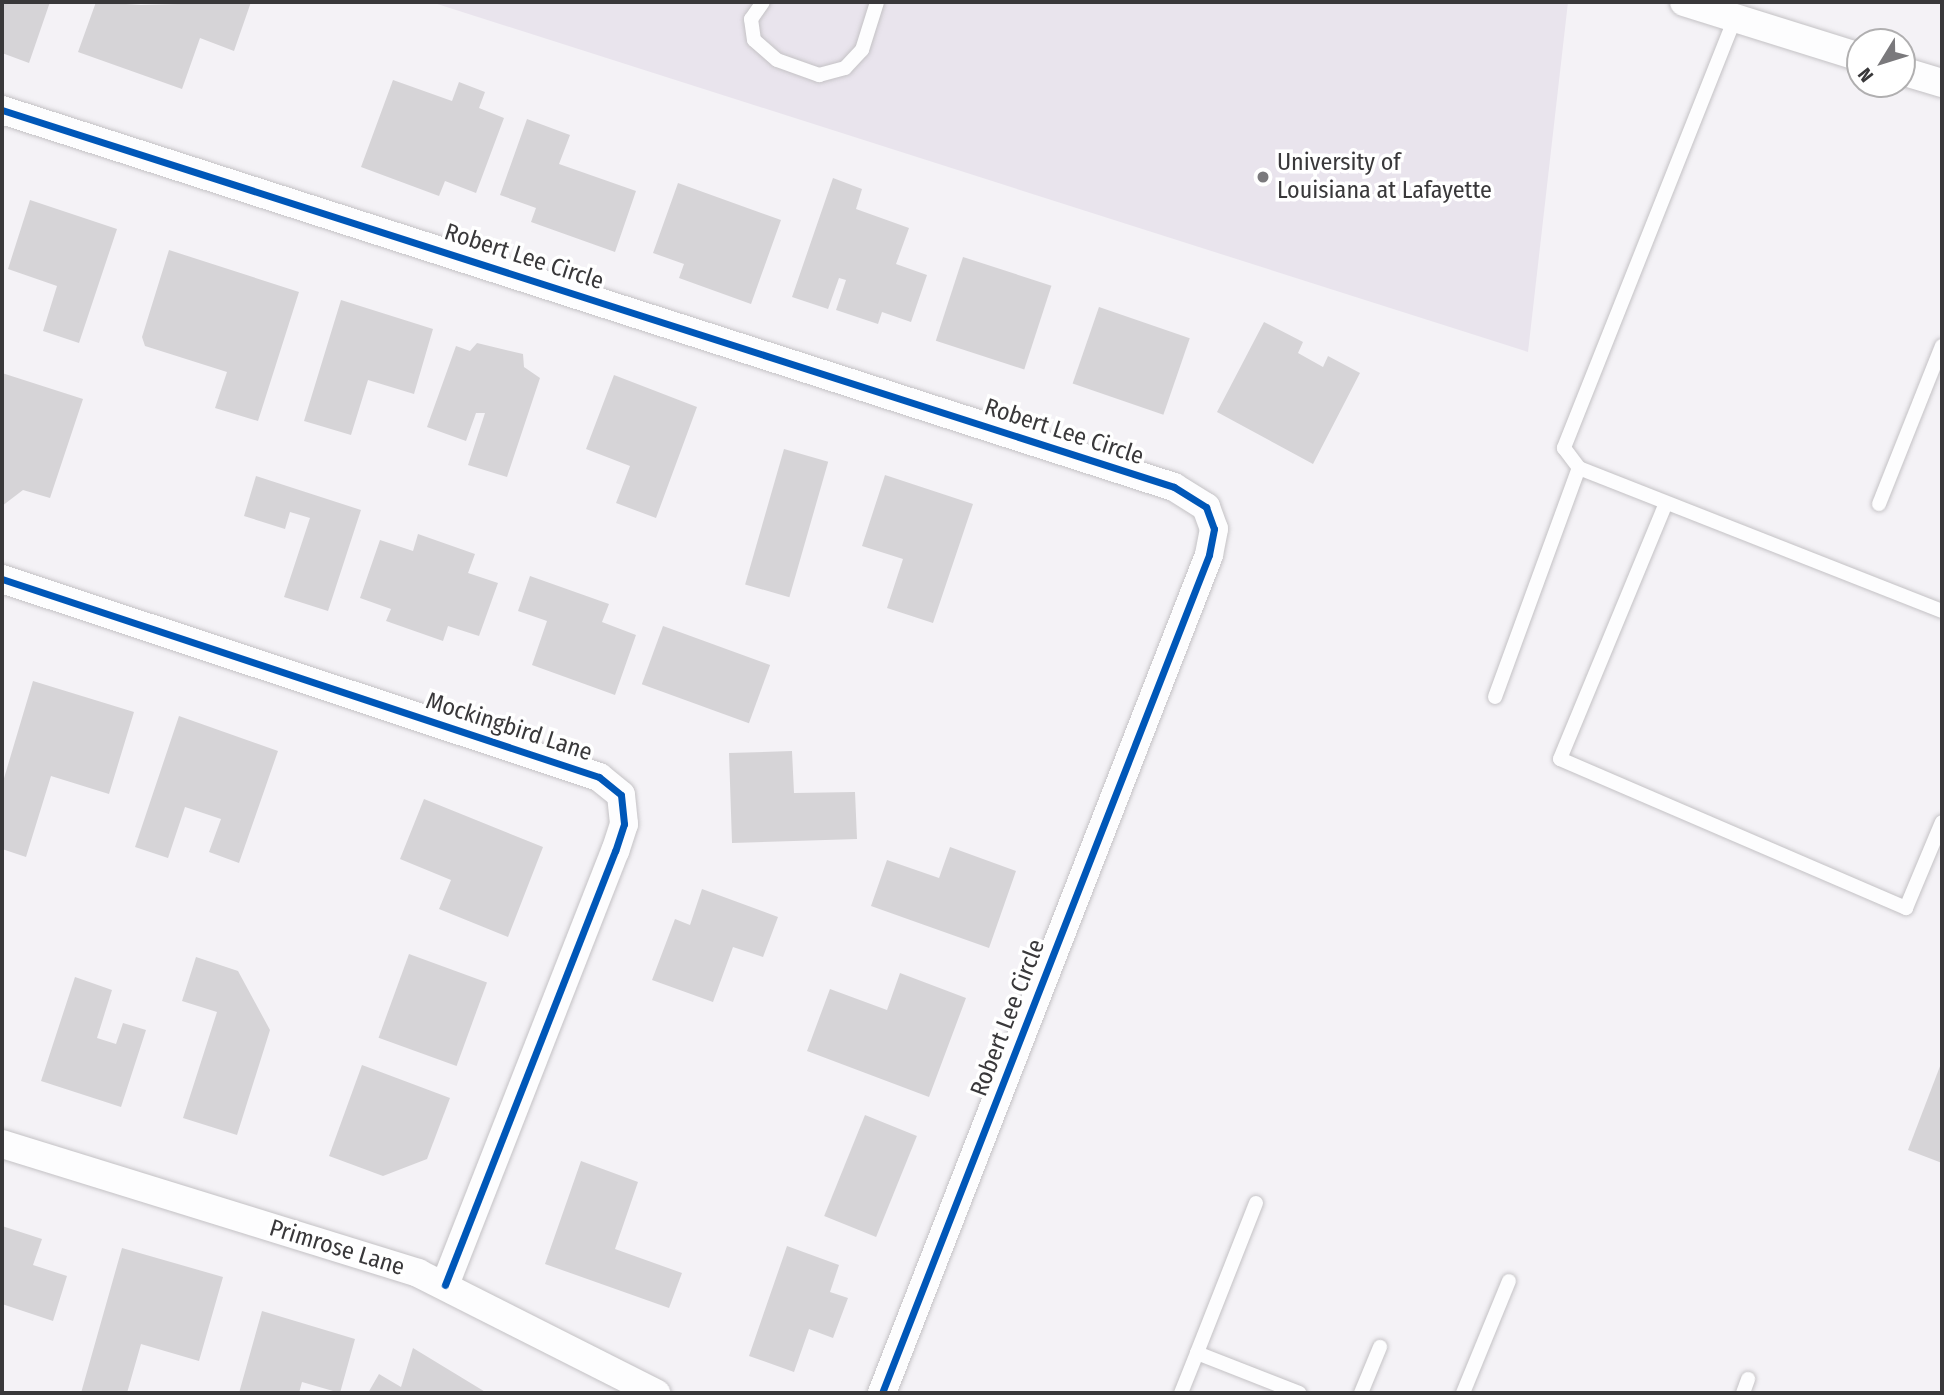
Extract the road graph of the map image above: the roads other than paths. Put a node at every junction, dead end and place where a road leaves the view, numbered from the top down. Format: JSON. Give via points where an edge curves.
{"nodes":[{"id":1,"x":763,"y":2,"type":"edge"},
{"id":2,"x":877,"y":2,"type":"edge"},
{"id":3,"x":1684,"y":2,"type":"edge"},
{"id":4,"x":1735,"y":18,"type":"junction"},
{"id":5,"x":1846,"y":53,"type":"edge"},
{"id":6,"x":1916,"y":75,"type":"edge"},
{"id":7,"x":1942,"y":83,"type":"edge"},
{"id":8,"x":2,"y":110,"type":"edge"},
{"id":9,"x":1942,"y":346,"type":"edge"},
{"id":10,"x":1579,"y":468,"type":"junction"},
{"id":11,"x":1666,"y":503,"type":"junction"},
{"id":12,"x":1879,"y":504,"type":"dead end"},
{"id":13,"x":2,"y":579,"type":"edge"},
{"id":14,"x":1942,"y":611,"type":"edge"},
{"id":15,"x":1495,"y":696,"type":"dead end"},
{"id":16,"x":1942,"y":822,"type":"edge"},
{"id":17,"x":2,"y":1144,"type":"edge"},
{"id":18,"x":1256,"y":1203,"type":"dead end"},
{"id":19,"x":1508,"y":1281,"type":"dead end"},
{"id":20,"x":445,"y":1285,"type":"junction"},
{"id":21,"x":1380,"y":1346,"type":"dead end"},
{"id":22,"x":1197,"y":1353,"type":"junction"},
{"id":23,"x":656,"y":1393,"type":"edge"},
{"id":24,"x":882,"y":1393,"type":"edge"},
{"id":25,"x":1181,"y":1393,"type":"edge"},
{"id":26,"x":1299,"y":1393,"type":"edge"},
{"id":27,"x":1361,"y":1393,"type":"edge"},
{"id":28,"x":1463,"y":1393,"type":"edge"}],
"edges":[{"from":1,"to":2,"type":"lane","via":[[751,19],[754,40],[777,60],[818,75],[845,68],[862,50]]},
{"from":3,"to":4,"type":"street"},
{"from":4,"to":5,"type":"street"},
{"from":4,"to":10,"type":"lane","via":[[1564,448]]},
{"from":6,"to":7,"type":"street"},
{"from":8,"to":24,"type":"street","name":"Robert Lee Circle","via":[[1161,483],[1206,507],[1214,529],[1209,555]]},
{"from":9,"to":12,"type":"lane"},
{"from":10,"to":11,"type":"lane"},
{"from":10,"to":15,"type":"lane"},
{"from":11,"to":14,"type":"lane"},
{"from":11,"to":16,"type":"lane","via":[[1560,759],[1906,908]]},
{"from":13,"to":20,"type":"street","name":"Mockingbird Lane","via":[[599,777],[621,795],[624,824],[615,851]]},
{"from":17,"to":20,"type":"street","name":"Primrose Lane"},
{"from":18,"to":22,"type":"lane"},
{"from":19,"to":28,"type":"lane"},
{"from":20,"to":23,"type":"street","name":"Primrose Lane"},
{"from":21,"to":27,"type":"lane"},
{"from":22,"to":25,"type":"lane"},
{"from":22,"to":26,"type":"lane"}]}
